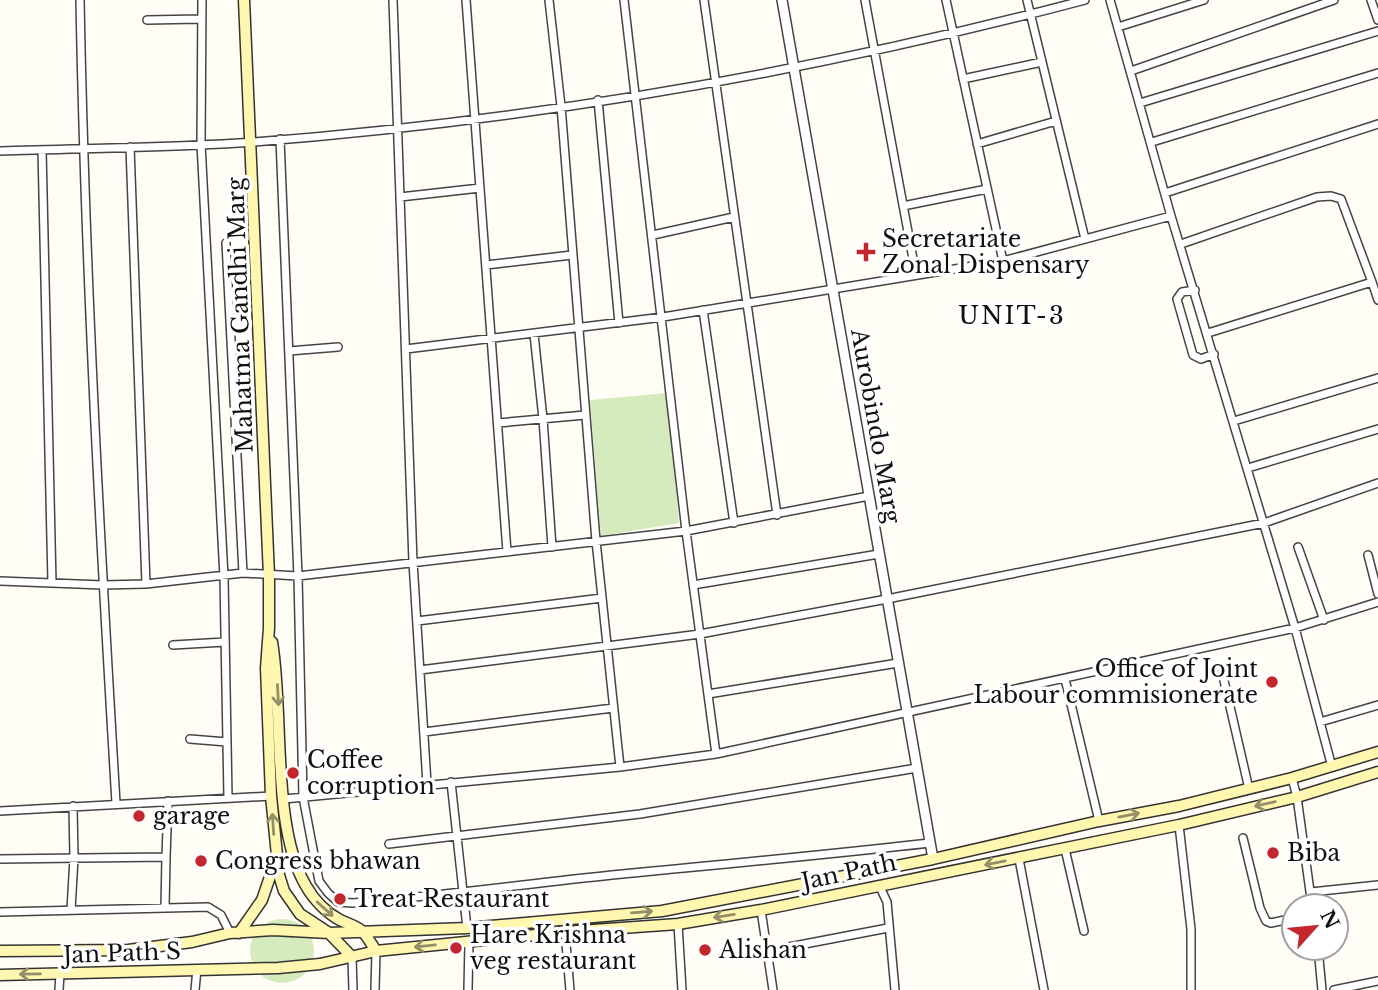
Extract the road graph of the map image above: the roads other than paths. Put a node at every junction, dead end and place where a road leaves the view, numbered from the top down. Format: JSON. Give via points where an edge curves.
{"nodes":[{"id":1,"x":80,"y":0,"type":"edge"},
{"id":2,"x":202,"y":0,"type":"edge"},
{"id":3,"x":244,"y":0,"type":"edge"},
{"id":4,"x":393,"y":0,"type":"edge"},
{"id":5,"x":466,"y":0,"type":"edge"},
{"id":6,"x":549,"y":0,"type":"edge"},
{"id":7,"x":624,"y":0,"type":"edge"},
{"id":8,"x":704,"y":0,"type":"edge"},
{"id":9,"x":782,"y":0,"type":"edge"},
{"id":10,"x":865,"y":0,"type":"edge"},
{"id":11,"x":946,"y":0,"type":"edge"},
{"id":12,"x":1027,"y":0,"type":"edge"},
{"id":13,"x":1085,"y":0,"type":"edge"},
{"id":14,"x":1110,"y":0,"type":"edge"},
{"id":15,"x":1204,"y":0,"type":"edge"},
{"id":16,"x":1334,"y":0,"type":"edge"},
{"id":17,"x":1371,"y":0,"type":"edge"},
{"id":18,"x":1030,"y":15,"type":"junction"},
{"id":19,"x":201,"y":19,"type":"junction"},
{"id":20,"x":147,"y":20,"type":"dead end"},
{"id":21,"x":1378,"y":20,"type":"edge"},
{"id":22,"x":1118,"y":27,"type":"junction"},
{"id":23,"x":1378,"y":31,"type":"edge"},
{"id":24,"x":953,"y":34,"type":"junction"},
{"id":25,"x":876,"y":51,"type":"junction"},
{"id":26,"x":1042,"y":62,"type":"junction"},
{"id":27,"x":794,"y":68,"type":"junction"},
{"id":28,"x":1131,"y":71,"type":"junction"},
{"id":29,"x":1378,"y":73,"type":"edge"},
{"id":30,"x":963,"y":79,"type":"junction"},
{"id":31,"x":716,"y":83,"type":"junction"},
{"id":32,"x":636,"y":94,"type":"junction"},
{"id":33,"x":598,"y":100,"type":"junction"},
{"id":34,"x":1140,"y":103,"type":"junction"},
{"id":35,"x":561,"y":106,"type":"junction"},
{"id":36,"x":475,"y":118,"type":"junction"},
{"id":37,"x":1056,"y":121,"type":"junction"},
{"id":38,"x":1378,"y":124,"type":"edge"},
{"id":39,"x":397,"y":128,"type":"junction"},
{"id":40,"x":280,"y":139,"type":"junction"},
{"id":41,"x":252,"y":142,"type":"junction"},
{"id":42,"x":1152,"y":142,"type":"junction"},
{"id":43,"x":201,"y":144,"type":"junction"},
{"id":44,"x":977,"y":144,"type":"junction"},
{"id":45,"x":130,"y":147,"type":"junction"},
{"id":46,"x":83,"y":149,"type":"junction"},
{"id":47,"x":42,"y":150,"type":"junction"},
{"id":48,"x":0,"y":151,"type":"edge"},
{"id":49,"x":480,"y":188,"type":"junction"},
{"id":50,"x":988,"y":189,"type":"junction"},
{"id":51,"x":1165,"y":193,"type":"junction"},
{"id":52,"x":400,"y":197,"type":"junction"},
{"id":53,"x":904,"y":206,"type":"junction"},
{"id":54,"x":734,"y":216,"type":"junction"},
{"id":55,"x":1171,"y":216,"type":"junction"},
{"id":56,"x":653,"y":235,"type":"junction"},
{"id":57,"x":1085,"y":239,"type":"junction"},
{"id":58,"x":226,"y":243,"type":"dead end"},
{"id":59,"x":1181,"y":244,"type":"junction"},
{"id":60,"x":572,"y":255,"type":"junction"},
{"id":61,"x":1003,"y":261,"type":"junction"},
{"id":62,"x":486,"y":265,"type":"junction"},
{"id":63,"x":916,"y":275,"type":"junction"},
{"id":64,"x":1372,"y":282,"type":"junction"},
{"id":65,"x":833,"y":290,"type":"junction"},
{"id":66,"x":1195,"y":290,"type":"junction"},
{"id":67,"x":1378,"y":300,"type":"edge"},
{"id":68,"x":745,"y":304,"type":"junction"},
{"id":69,"x":703,"y":310,"type":"junction"},
{"id":70,"x":663,"y":317,"type":"junction"},
{"id":71,"x":619,"y":323,"type":"junction"},
{"id":72,"x":578,"y":329,"type":"junction"},
{"id":73,"x":1208,"y":333,"type":"junction"},
{"id":74,"x":534,"y":334,"type":"junction"},
{"id":75,"x":491,"y":340,"type":"junction"},
{"id":76,"x":338,"y":347,"type":"dead end"},
{"id":77,"x":406,"y":349,"type":"junction"},
{"id":78,"x":289,"y":351,"type":"junction"},
{"id":79,"x":1213,"y":354,"type":"junction"},
{"id":80,"x":1378,"y":378,"type":"edge"},
{"id":81,"x":585,"y":415,"type":"junction"},
{"id":82,"x":543,"y":419,"type":"junction"},
{"id":83,"x":1234,"y":421,"type":"junction"},
{"id":84,"x":498,"y":423,"type":"junction"},
{"id":85,"x":1378,"y":429,"type":"edge"},
{"id":86,"x":1248,"y":468,"type":"junction"},
{"id":87,"x":1378,"y":483,"type":"edge"},
{"id":88,"x":869,"y":496,"type":"junction"},
{"id":89,"x":777,"y":515,"type":"junction"},
{"id":90,"x":734,"y":523,"type":"junction"},
{"id":91,"x":1264,"y":523,"type":"junction"},
{"id":92,"x":686,"y":531,"type":"junction"},
{"id":93,"x":596,"y":541,"type":"junction"},
{"id":94,"x":552,"y":547,"type":"junction"},
{"id":95,"x":1298,"y":547,"type":"dead end"},
{"id":96,"x":508,"y":552,"type":"junction"},
{"id":97,"x":879,"y":554,"type":"junction"},
{"id":98,"x":1368,"y":555,"type":"dead end"},
{"id":99,"x":413,"y":562,"type":"junction"},
{"id":100,"x":243,"y":573,"type":"junction"},
{"id":101,"x":269,"y":576,"type":"junction"},
{"id":102,"x":298,"y":576,"type":"junction"},
{"id":103,"x":224,"y":577,"type":"junction"},
{"id":104,"x":0,"y":582,"type":"edge"},
{"id":105,"x":52,"y":583,"type":"junction"},
{"id":106,"x":146,"y":584,"type":"junction"},
{"id":107,"x":103,"y":585,"type":"junction"},
{"id":108,"x":693,"y":585,"type":"junction"},
{"id":109,"x":1378,"y":594,"type":"edge"},
{"id":110,"x":602,"y":597,"type":"junction"},
{"id":111,"x":887,"y":599,"type":"junction"},
{"id":112,"x":1378,"y":602,"type":"edge"},
{"id":113,"x":1324,"y":620,"type":"junction"},
{"id":114,"x":417,"y":621,"type":"junction"},
{"id":115,"x":269,"y":628,"type":"junction"},
{"id":116,"x":1295,"y":628,"type":"junction"},
{"id":117,"x":700,"y":634,"type":"junction"},
{"id":118,"x":225,"y":642,"type":"junction"},
{"id":119,"x":173,"y":645,"type":"dead end"},
{"id":120,"x":607,"y":647,"type":"junction"},
{"id":121,"x":898,"y":663,"type":"junction"},
{"id":122,"x":420,"y":670,"type":"junction"},
{"id":123,"x":1222,"y":672,"type":"dead end"},
{"id":124,"x":1065,"y":679,"type":"junction"},
{"id":125,"x":708,"y":694,"type":"junction"},
{"id":126,"x":1378,"y":705,"type":"edge"},
{"id":127,"x":614,"y":708,"type":"junction"},
{"id":128,"x":907,"y":714,"type":"junction"},
{"id":129,"x":1320,"y":722,"type":"junction"},
{"id":130,"x":424,"y":732,"type":"junction"},
{"id":131,"x":190,"y":739,"type":"dead end"},
{"id":132,"x":227,"y":742,"type":"junction"},
{"id":133,"x":1378,"y":752,"type":"edge"},
{"id":134,"x":716,"y":754,"type":"junction"},
{"id":135,"x":620,"y":767,"type":"junction"},
{"id":136,"x":1332,"y":767,"type":"junction"},
{"id":137,"x":917,"y":768,"type":"junction"},
{"id":138,"x":1378,"y":772,"type":"edge"},
{"id":139,"x":1292,"y":778,"type":"junction"},
{"id":140,"x":451,"y":782,"type":"junction"},
{"id":141,"x":427,"y":784,"type":"junction"},
{"id":142,"x":1249,"y":789,"type":"junction"},
{"id":143,"x":271,"y":796,"type":"junction"},
{"id":144,"x":303,"y":797,"type":"junction"},
{"id":145,"x":1297,"y":797,"type":"junction"},
{"id":146,"x":228,"y":798,"type":"junction"},
{"id":147,"x":284,"y":799,"type":"junction"},
{"id":148,"x":167,"y":801,"type":"junction"},
{"id":149,"x":116,"y":803,"type":"junction"},
{"id":150,"x":73,"y":806,"type":"junction"},
{"id":151,"x":0,"y":811,"type":"edge"},
{"id":152,"x":1099,"y":821,"type":"junction"},
{"id":153,"x":1179,"y":825,"type":"junction"},
{"id":154,"x":457,"y":835,"type":"junction"},
{"id":155,"x":1243,"y":838,"type":"dead end"},
{"id":156,"x":930,"y":843,"type":"junction"},
{"id":157,"x":389,"y":844,"type":"dead end"},
{"id":158,"x":1065,"y":849,"type":"junction"},
{"id":159,"x":166,"y":857,"type":"junction"},
{"id":160,"x":74,"y":858,"type":"junction"},
{"id":161,"x":0,"y":859,"type":"edge"},
{"id":162,"x":276,"y":859,"type":"junction"},
{"id":163,"x":933,"y":859,"type":"junction"},
{"id":164,"x":1019,"y":859,"type":"junction"},
{"id":165,"x":879,"y":885,"type":"junction"},
{"id":166,"x":1377,"y":888,"type":"edge"},
{"id":167,"x":1311,"y":892,"type":"joint"},
{"id":168,"x":463,"y":894,"type":"junction"},
{"id":169,"x":165,"y":908,"type":"junction"},
{"id":170,"x":71,"y":910,"type":"junction"},
{"id":171,"x":761,"y":910,"type":"junction"},
{"id":172,"x":0,"y":912,"type":"edge"},
{"id":173,"x":1280,"y":921,"type":"edge"},
{"id":174,"x":678,"y":924,"type":"junction"},
{"id":175,"x":467,"y":928,"type":"junction"},
{"id":176,"x":888,"y":928,"type":"junction"},
{"id":177,"x":1084,"y":931,"type":"dead end"},
{"id":178,"x":363,"y":932,"type":"junction"},
{"id":179,"x":565,"y":932,"type":"junction"},
{"id":180,"x":234,"y":933,"type":"junction"},
{"id":181,"x":330,"y":933,"type":"junction"},
{"id":182,"x":469,"y":942,"type":"junction"},
{"id":183,"x":0,"y":951,"type":"edge"},
{"id":184,"x":376,"y":951,"type":"junction"},
{"id":185,"x":768,"y":951,"type":"junction"},
{"id":186,"x":352,"y":957,"type":"junction"},
{"id":187,"x":1319,"y":962,"type":"edge"},
{"id":188,"x":320,"y":964,"type":"joint"},
{"id":189,"x":197,"y":970,"type":"junction"},
{"id":190,"x":60,"y":974,"type":"junction"},
{"id":191,"x":0,"y":975,"type":"edge"},
{"id":192,"x":1378,"y":981,"type":"edge"},
{"id":193,"x":59,"y":990,"type":"edge"},
{"id":194,"x":195,"y":990,"type":"edge"},
{"id":195,"x":352,"y":990,"type":"edge"},
{"id":196,"x":375,"y":990,"type":"edge"},
{"id":197,"x":468,"y":990,"type":"edge"},
{"id":198,"x":570,"y":990,"type":"edge"},
{"id":199,"x":682,"y":990,"type":"edge"},
{"id":200,"x":773,"y":990,"type":"edge"},
{"id":201,"x":895,"y":990,"type":"edge"},
{"id":202,"x":1044,"y":990,"type":"edge"},
{"id":203,"x":1191,"y":990,"type":"edge"},
{"id":204,"x":1322,"y":990,"type":"edge"},
{"id":205,"x":1334,"y":990,"type":"edge"}],
"edges":[{"from":1,"to":46,"type":"street"},
{"from":2,"to":19,"type":"street"},
{"from":3,"to":41,"type":"main road","name":"Mahatma Gandhi Marg"},
{"from":4,"to":39,"type":"street"},
{"from":5,"to":36,"type":"street"},
{"from":6,"to":35,"type":"street"},
{"from":7,"to":32,"type":"street"},
{"from":8,"to":31,"type":"street"},
{"from":9,"to":27,"type":"street","name":"Aurobindo Marg"},
{"from":10,"to":25,"type":"street"},
{"from":11,"to":24,"type":"street"},
{"from":12,"to":18,"type":"street"},
{"from":13,"to":18,"type":"street"},
{"from":14,"to":22,"type":"street"},
{"from":15,"to":22,"type":"street"},
{"from":16,"to":28,"type":"street"},
{"from":17,"to":21,"type":"street"},
{"from":18,"to":24,"type":"street"},
{"from":18,"to":26,"type":"street"},
{"from":19,"to":20,"type":"street"},
{"from":19,"to":43,"type":"street"},
{"from":22,"to":28,"type":"street"},
{"from":23,"to":34,"type":"street"},
{"from":24,"to":25,"type":"street"},
{"from":24,"to":30,"type":"street"},
{"from":25,"to":27,"type":"street"},
{"from":25,"to":53,"type":"street"},
{"from":26,"to":30,"type":"street"},
{"from":26,"to":37,"type":"street"},
{"from":27,"to":31,"type":"street"},
{"from":27,"to":65,"type":"street","name":"Aurobindo Marg"},
{"from":28,"to":34,"type":"street"},
{"from":29,"to":42,"type":"street"},
{"from":30,"to":44,"type":"street"},
{"from":31,"to":32,"type":"street"},
{"from":31,"to":54,"type":"street"},
{"from":32,"to":33,"type":"street"},
{"from":32,"to":56,"type":"street"},
{"from":33,"to":35,"type":"street"},
{"from":33,"to":71,"type":"street"},
{"from":34,"to":42,"type":"street"},
{"from":35,"to":36,"type":"street"},
{"from":35,"to":60,"type":"street"},
{"from":36,"to":39,"type":"street"},
{"from":36,"to":49,"type":"street"},
{"from":37,"to":44,"type":"street"},
{"from":37,"to":57,"type":"street"},
{"from":38,"to":51,"type":"street"},
{"from":39,"to":40,"type":"street"},
{"from":39,"to":52,"type":"street"},
{"from":40,"to":41,"type":"street"},
{"from":40,"to":78,"type":"street"},
{"from":41,"to":43,"type":"street"},
{"from":41,"to":101,"type":"main road","name":"Mahatma Gandhi Marg"},
{"from":42,"to":51,"type":"street"},
{"from":43,"to":45,"type":"street"},
{"from":43,"to":103,"type":"street"},
{"from":44,"to":50,"type":"street"},
{"from":45,"to":46,"type":"street"},
{"from":45,"to":106,"type":"street"},
{"from":46,"to":47,"type":"street"},
{"from":46,"to":107,"type":"street"},
{"from":47,"to":48,"type":"street"},
{"from":47,"to":105,"type":"street"},
{"from":49,"to":52,"type":"street"},
{"from":49,"to":62,"type":"street"},
{"from":50,"to":53,"type":"street"},
{"from":50,"to":61,"type":"street"},
{"from":51,"to":55,"type":"street"},
{"from":52,"to":77,"type":"street"},
{"from":53,"to":63,"type":"street"},
{"from":54,"to":56,"type":"street"},
{"from":54,"to":68,"type":"street"},
{"from":55,"to":57,"type":"street"},
{"from":55,"to":59,"type":"street"},
{"from":56,"to":70,"type":"street"},
{"from":57,"to":61,"type":"street"},
{"from":58,"to":100,"type":"street"},
{"from":59,"to":64,"type":"street","via":[[1331,196],[1341,199]]},
{"from":59,"to":66,"type":"street"},
{"from":60,"to":62,"type":"street"},
{"from":60,"to":72,"type":"street"},
{"from":61,"to":63,"type":"street"},
{"from":62,"to":75,"type":"street"},
{"from":63,"to":65,"type":"street"},
{"from":64,"to":67,"type":"street"},
{"from":64,"to":73,"type":"street"},
{"from":65,"to":68,"type":"street"},
{"from":65,"to":88,"type":"street","name":"Aurobindo Marg"},
{"from":66,"to":73,"type":"street"},
{"from":66,"to":79,"type":"street","via":[[1182,292],[1177,299],[1193,355],[1201,359]]},
{"from":68,"to":69,"type":"street"},
{"from":68,"to":89,"type":"street"},
{"from":69,"to":70,"type":"street"},
{"from":69,"to":90,"type":"street"},
{"from":70,"to":71,"type":"street"},
{"from":70,"to":92,"type":"street"},
{"from":71,"to":72,"type":"street"},
{"from":72,"to":74,"type":"street"},
{"from":72,"to":81,"type":"street"},
{"from":73,"to":79,"type":"street"},
{"from":74,"to":75,"type":"street"},
{"from":74,"to":82,"type":"street"},
{"from":75,"to":77,"type":"street"},
{"from":75,"to":84,"type":"street"},
{"from":76,"to":78,"type":"street"},
{"from":77,"to":99,"type":"street"},
{"from":78,"to":102,"type":"street"},
{"from":79,"to":83,"type":"street"},
{"from":80,"to":83,"type":"street"},
{"from":81,"to":82,"type":"street"},
{"from":81,"to":93,"type":"street"},
{"from":82,"to":84,"type":"street"},
{"from":82,"to":94,"type":"street"},
{"from":83,"to":86,"type":"street"},
{"from":84,"to":96,"type":"street"},
{"from":85,"to":86,"type":"street"},
{"from":86,"to":91,"type":"street"},
{"from":87,"to":91,"type":"street"},
{"from":88,"to":89,"type":"street"},
{"from":88,"to":97,"type":"street","name":"Aurobindo Marg"},
{"from":89,"to":90,"type":"street"},
{"from":90,"to":92,"type":"street"},
{"from":91,"to":111,"type":"street"},
{"from":91,"to":116,"type":"street"},
{"from":92,"to":93,"type":"street"},
{"from":92,"to":108,"type":"street"},
{"from":93,"to":94,"type":"street"},
{"from":93,"to":110,"type":"street"},
{"from":94,"to":96,"type":"street"},
{"from":95,"to":113,"type":"street"},
{"from":96,"to":99,"type":"street"},
{"from":97,"to":108,"type":"street"},
{"from":97,"to":111,"type":"street","name":"Aurobindo Marg"},
{"from":98,"to":109,"type":"street"},
{"from":99,"to":102,"type":"street"},
{"from":99,"to":114,"type":"street"},
{"from":100,"to":101,"type":"street"},
{"from":100,"to":103,"type":"street"},
{"from":101,"to":102,"type":"street"},
{"from":101,"to":115,"type":"main road","name":"Mahatma Gandhi Marg"},
{"from":102,"to":144,"type":"street"},
{"from":103,"to":106,"type":"street"},
{"from":103,"to":118,"type":"street"},
{"from":104,"to":105,"type":"street"},
{"from":105,"to":107,"type":"street"},
{"from":106,"to":107,"type":"street"},
{"from":107,"to":149,"type":"street"},
{"from":108,"to":117,"type":"street"},
{"from":110,"to":114,"type":"street"},
{"from":110,"to":120,"type":"street"},
{"from":111,"to":117,"type":"street"},
{"from":111,"to":121,"type":"street","name":"Aurobindo Marg"},
{"from":112,"to":113,"type":"street"},
{"from":113,"to":116,"type":"street"},
{"from":114,"to":122,"type":"street"},
{"from":115,"to":143,"type":"main road","name":"Mahatma Gandhi Marg"},
{"from":115,"to":147,"type":"main road","name":"Mahatma Gandhi Marg","one_way":true,"via":[[277,668]]},
{"from":116,"to":124,"type":"street"},
{"from":116,"to":129,"type":"street"},
{"from":117,"to":120,"type":"street"},
{"from":117,"to":125,"type":"street"},
{"from":118,"to":119,"type":"street"},
{"from":118,"to":132,"type":"street"},
{"from":120,"to":122,"type":"street"},
{"from":120,"to":127,"type":"street"},
{"from":121,"to":125,"type":"street"},
{"from":121,"to":128,"type":"street","name":"Aurobindo Marg"},
{"from":122,"to":130,"type":"street"},
{"from":123,"to":142,"type":"street"},
{"from":124,"to":128,"type":"street"},
{"from":124,"to":152,"type":"street"},
{"from":125,"to":134,"type":"street"},
{"from":126,"to":129,"type":"street"},
{"from":127,"to":130,"type":"street"},
{"from":127,"to":135,"type":"street"},
{"from":128,"to":134,"type":"street"},
{"from":128,"to":137,"type":"street","name":"Aurobindo Marg"},
{"from":129,"to":136,"type":"street"},
{"from":130,"to":141,"type":"street"},
{"from":131,"to":132,"type":"street"},
{"from":132,"to":146,"type":"street"},
{"from":133,"to":136,"type":"main road","name":"Jan Path"},
{"from":134,"to":135,"type":"street"},
{"from":135,"to":140,"type":"street"},
{"from":136,"to":139,"type":"main road","name":"Jan Path"},
{"from":137,"to":154,"type":"street","via":[[640,814]]},
{"from":137,"to":156,"type":"street","name":"Aurobindo Marg"},
{"from":138,"to":145,"type":"main road","name":"Jan Path"},
{"from":139,"to":142,"type":"main road","name":"Jan Path"},
{"from":139,"to":145,"type":"street"},
{"from":140,"to":141,"type":"street"},
{"from":140,"to":154,"type":"street"},
{"from":141,"to":144,"type":"street"},
{"from":152,"to":142,"type":"main road","name":"Jan Path","one_way":true},
{"from":143,"to":146,"type":"street"},
{"from":162,"to":143,"type":"main road","name":"Mahatma Gandhi Marg","one_way":true},
{"from":144,"to":147,"type":"street"},
{"from":144,"to":168,"type":"street","via":[[319,881],[338,902]]},
{"from":145,"to":153,"type":"main road","name":"Jan Path","one_way":true},
{"from":145,"to":167,"type":"street"},
{"from":146,"to":148,"type":"street"},
{"from":147,"to":178,"type":"main road","name":"Mahatma Gandhi Marg","one_way":true,"via":[[295,859],[307,888],[333,916]]},
{"from":148,"to":149,"type":"street"},
{"from":148,"to":159,"type":"street"},
{"from":149,"to":150,"type":"street"},
{"from":150,"to":151,"type":"street"},
{"from":150,"to":160,"type":"street"},
{"from":152,"to":163,"type":"main road","name":"Jan Path"},
{"from":153,"to":158,"type":"main road","name":"Jan Path"},
{"from":153,"to":203,"type":"street","via":[[1191,929]]},
{"from":154,"to":157,"type":"street"},
{"from":154,"to":168,"type":"street"},
{"from":155,"to":173,"type":"street","via":[[1260,908],[1266,921]]},
{"from":156,"to":163,"type":"street","name":"Aurobindo Marg"},
{"from":156,"to":168,"type":"street"},
{"from":158,"to":164,"type":"main road","name":"Jan Path"},
{"from":158,"to":177,"type":"street"},
{"from":159,"to":160,"type":"street"},
{"from":159,"to":169,"type":"street"},
{"from":160,"to":161,"type":"street"},
{"from":160,"to":170,"type":"street"},
{"from":162,"to":180,"type":"main road","via":[[262,900]]},
{"from":162,"to":181,"type":"main road","name":"Mahatma Gandhi Marg","via":[[293,906]]},
{"from":175,"to":163,"type":"main road","name":"Jan Path","one_way":true,"via":[[662,911]]},
{"from":164,"to":165,"type":"main road","name":"Jan Path","one_way":true},
{"from":164,"to":202,"type":"street"},
{"from":165,"to":171,"type":"main road","name":"Jan Path"},
{"from":165,"to":176,"type":"street","via":[[887,902]]},
{"from":166,"to":167,"type":"street"},
{"from":168,"to":175,"type":"street"},
{"from":169,"to":170,"type":"street"},
{"from":169,"to":180,"type":"street","via":[[208,907],[221,915]]},
{"from":170,"to":172,"type":"street"},
{"from":171,"to":174,"type":"main road","name":"Jan Path","one_way":true},
{"from":171,"to":185,"type":"street"},
{"from":174,"to":179,"type":"main road","name":"Jan Path"},
{"from":174,"to":199,"type":"street"},
{"from":175,"to":178,"type":"main road","name":"Jan Path"},
{"from":176,"to":185,"type":"street"},
{"from":176,"to":201,"type":"street"},
{"from":178,"to":181,"type":"main road","name":"Jan Path"},
{"from":178,"to":184,"type":"main road","name":"Mahatma Gandhi Marg"},
{"from":179,"to":182,"type":"main road","name":"Jan Path"},
{"from":179,"to":198,"type":"street"},
{"from":180,"to":181,"type":"main road","name":"Jan Path"},
{"from":180,"to":183,"type":"main road","name":"Jan Path","via":[[128,950]]},
{"from":181,"to":186,"type":"main road","name":"Mahatma Gandhi Marg"},
{"from":182,"to":184,"type":"main road","name":"Jan Path","one_way":true},
{"from":182,"to":197,"type":"street"},
{"from":184,"to":186,"type":"main road","name":"Jan Path"},
{"from":184,"to":196,"type":"street"},
{"from":185,"to":200,"type":"street"},
{"from":186,"to":188,"type":"main road","name":"Jan Path"},
{"from":186,"to":195,"type":"street"},
{"from":187,"to":204,"type":"street"},
{"from":188,"to":189,"type":"main road","name":"Jan Path S"},
{"from":189,"to":190,"type":"main road","name":"Jan Path S"},
{"from":189,"to":194,"type":"street"},
{"from":190,"to":191,"type":"main road","name":"Jan Path S","one_way":true},
{"from":190,"to":193,"type":"street"},
{"from":192,"to":205,"type":"street"}]}
